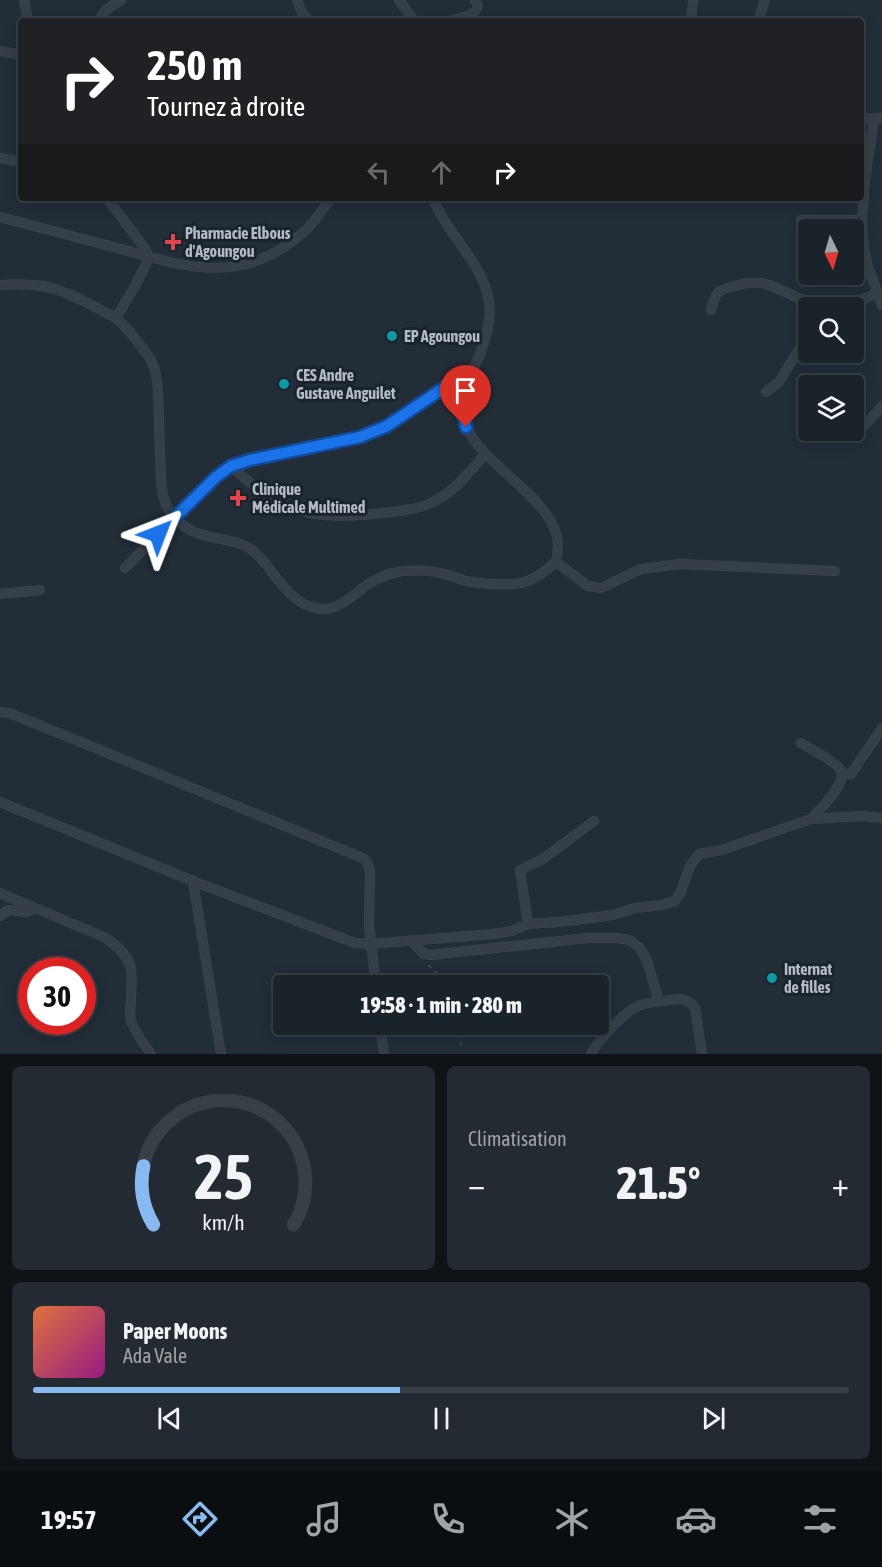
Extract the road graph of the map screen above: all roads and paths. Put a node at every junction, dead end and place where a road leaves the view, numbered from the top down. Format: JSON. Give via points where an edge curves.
{"nodes":[{"id":1,"x":24,"y":0,"type":"edge"},
{"id":2,"x":121,"y":0,"type":"edge"},
{"id":3,"x":297,"y":0,"type":"edge"},
{"id":4,"x":399,"y":0,"type":"edge"},
{"id":5,"x":475,"y":0,"type":"edge"},
{"id":6,"x":693,"y":0,"type":"edge"},
{"id":7,"x":765,"y":0,"type":"edge"},
{"id":8,"x":27,"y":18,"type":"edge"},
{"id":9,"x":100,"y":18,"type":"edge"},
{"id":10,"x":306,"y":18,"type":"edge"},
{"id":11,"x":412,"y":18,"type":"edge"},
{"id":12,"x":459,"y":18,"type":"edge"},
{"id":13,"x":691,"y":18,"type":"edge"},
{"id":14,"x":759,"y":18,"type":"edge"},
{"id":15,"x":0,"y":51,"type":"edge"},
{"id":16,"x":18,"y":54,"type":"edge"},
{"id":17,"x":878,"y":119,"type":"edge"},
{"id":18,"x":0,"y":158,"type":"edge"},
{"id":19,"x":18,"y":161,"type":"edge"},
{"id":20,"x":864,"y":194,"type":"edge"},
{"id":21,"x":109,"y":201,"type":"edge"},
{"id":22,"x":329,"y":201,"type":"edge"},
{"id":23,"x":433,"y":201,"type":"edge"},
{"id":24,"x":863,"y":201,"type":"edge"},
{"id":25,"x":0,"y":217,"type":"edge"},
{"id":26,"x":862,"y":219,"type":"edge"},
{"id":27,"x":864,"y":248,"type":"edge"},
{"id":28,"x":149,"y":258,"type":"junction"},
{"id":29,"x":0,"y":285,"type":"edge"},
{"id":30,"x":877,"y":293,"type":"junction"},
{"id":31,"x":798,"y":299,"type":"edge"},
{"id":32,"x":864,"y":299,"type":"edge"},
{"id":33,"x":882,"y":305,"type":"edge"},
{"id":34,"x":711,"y":310,"type":"dead end"},
{"id":35,"x":116,"y":318,"type":"junction"},
{"id":36,"x":798,"y":351,"type":"edge"},
{"id":37,"x":467,"y":379,"type":"junction"},
{"id":38,"x":766,"y":392,"type":"dead end"},
{"id":39,"x":882,"y":406,"type":"edge"},
{"id":40,"x":864,"y":427,"type":"edge"},
{"id":41,"x":485,"y":454,"type":"junction"},
{"id":42,"x":231,"y":466,"type":"junction"},
{"id":43,"x":175,"y":518,"type":"junction"},
{"id":44,"x":556,"y":562,"type":"junction"},
{"id":45,"x":125,"y":568,"type":"dead end"},
{"id":46,"x":835,"y":571,"type":"dead end"},
{"id":47,"x":40,"y":590,"type":"dead end"},
{"id":48,"x":0,"y":594,"type":"edge"},
{"id":49,"x":0,"y":712,"type":"edge"},
{"id":50,"x":882,"y":728,"type":"edge"},
{"id":51,"x":801,"y":743,"type":"dead end"},
{"id":52,"x":847,"y":774,"type":"junction"},
{"id":53,"x":0,"y":802,"type":"edge"},
{"id":54,"x":882,"y":818,"type":"edge"},
{"id":55,"x":811,"y":819,"type":"junction"},
{"id":56,"x":594,"y":821,"type":"dead end"},
{"id":57,"x":193,"y":881,"type":"junction"},
{"id":58,"x":0,"y":893,"type":"edge"},
{"id":59,"x":35,"y":908,"type":"junction"},
{"id":60,"x":0,"y":916,"type":"edge"},
{"id":61,"x":528,"y":924,"type":"junction"},
{"id":62,"x":411,"y":940,"type":"junction"},
{"id":63,"x":370,"y":944,"type":"junction"},
{"id":64,"x":374,"y":975,"type":"edge"},
{"id":65,"x":659,"y":1001,"type":"junction"},
{"id":66,"x":381,"y":1035,"type":"edge"},
{"id":67,"x":460,"y":1035,"type":"edge"},
{"id":68,"x":462,"y":1049,"type":"dead end"},
{"id":69,"x":151,"y":1054,"type":"edge"},
{"id":70,"x":221,"y":1054,"type":"edge"},
{"id":71,"x":384,"y":1054,"type":"edge"},
{"id":72,"x":591,"y":1054,"type":"edge"},
{"id":73,"x":702,"y":1054,"type":"edge"}],
"edges":[{"from":1,"to":8,"type":"street"},
{"from":2,"to":9,"type":"street"},
{"from":3,"to":10,"type":"street"},
{"from":4,"to":11,"type":"street"},
{"from":5,"to":12,"type":"street","via":[[476,11]]},
{"from":6,"to":13,"type":"street"},
{"from":7,"to":14,"type":"street"},
{"from":15,"to":16,"type":"street"},
{"from":17,"to":20,"type":"street"},
{"from":18,"to":19,"type":"street"},
{"from":21,"to":28,"type":"street"},
{"from":22,"to":28,"type":"street","via":[[308,229],[277,253],[247,264],[221,269]]},
{"from":23,"to":37,"type":"street","via":[[473,263],[489,302],[486,334]]},
{"from":24,"to":26,"type":"street"},
{"from":25,"to":28,"type":"street"},
{"from":27,"to":30,"type":"street"},
{"from":28,"to":35,"type":"street"},
{"from":29,"to":35,"type":"street","via":[[43,286]]},
{"from":30,"to":32,"type":"street"},
{"from":30,"to":33,"type":"street"},
{"from":31,"to":34,"type":"street","via":[[765,284],[744,283],[721,289]]},
{"from":35,"to":43,"type":"street","via":[[150,358],[155,370],[161,484],[167,510]]},
{"from":36,"to":38,"type":"street","via":[[779,382]]},
{"from":37,"to":41,"type":"street","via":[[462,409],[466,427]]},
{"from":37,"to":42,"type":"street","via":[[445,387],[387,426],[360,437]]},
{"from":39,"to":40,"type":"street"},
{"from":41,"to":42,"type":"street","via":[[436,501],[422,507],[351,516],[295,510],[269,497]]},
{"from":41,"to":44,"type":"street","via":[[547,515],[558,544]]},
{"from":42,"to":43,"type":"street"},
{"from":43,"to":44,"type":"street","via":[[191,531],[249,548],[296,599],[324,609],[337,606],[372,581],[402,571],[507,584],[525,582]]},
{"from":43,"to":45,"type":"street"},
{"from":44,"to":46,"type":"street","via":[[588,586],[601,588],[641,569],[680,564]]},
{"from":47,"to":48,"type":"street"},
{"from":49,"to":63,"type":"street","via":[[363,858],[370,871]]},
{"from":50,"to":52,"type":"street"},
{"from":51,"to":52,"type":"street"},
{"from":52,"to":55,"type":"street"},
{"from":53,"to":57,"type":"street"},
{"from":54,"to":55,"type":"street"},
{"from":55,"to":61,"type":"street","via":[[722,850],[699,854],[675,901],[613,915]]},
{"from":56,"to":61,"type":"street","via":[[543,859],[520,870]]},
{"from":57,"to":63,"type":"street","via":[[355,943]]},
{"from":57,"to":70,"type":"street"},
{"from":58,"to":59,"type":"street"},
{"from":59,"to":60,"type":"street","via":[[26,912],[8,910]]},
{"from":59,"to":69,"type":"street","via":[[104,937],[128,957],[131,1022]]},
{"from":61,"to":62,"type":"street","via":[[494,934]]},
{"from":62,"to":63,"type":"street"},
{"from":62,"to":65,"type":"street","via":[[430,955],[588,938],[629,940],[646,958]]},
{"from":63,"to":64,"type":"street"},
{"from":65,"to":72,"type":"street","via":[[636,1007]]},
{"from":65,"to":73,"type":"street","via":[[680,998],[691,1003]]},
{"from":66,"to":71,"type":"street"},
{"from":67,"to":68,"type":"path"}]}
